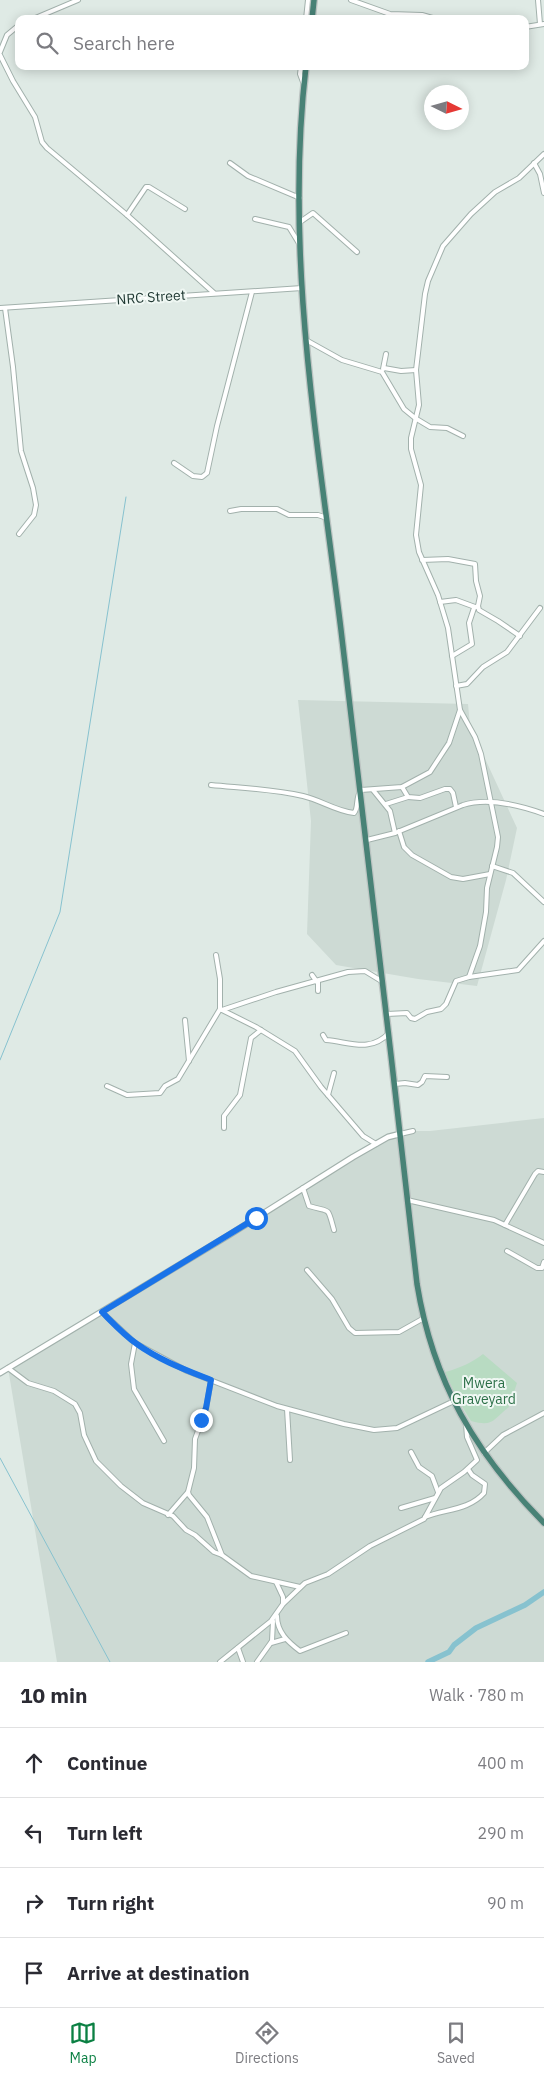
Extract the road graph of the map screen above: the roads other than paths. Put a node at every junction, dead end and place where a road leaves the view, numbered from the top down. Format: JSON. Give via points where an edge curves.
{"nodes":[{"id":1,"x":78,"y":0,"type":"edge"},
{"id":2,"x":308,"y":0,"type":"edge"},
{"id":3,"x":314,"y":0,"type":"edge"},
{"id":4,"x":351,"y":0,"type":"edge"},
{"id":5,"x":538,"y":0,"type":"edge"},
{"id":6,"x":42,"y":15,"type":"edge"},
{"id":7,"x":306,"y":15,"type":"edge"},
{"id":8,"x":312,"y":15,"type":"edge"},
{"id":9,"x":425,"y":15,"type":"edge"},
{"id":10,"x":542,"y":24,"type":"edge"},
{"id":11,"x":529,"y":26,"type":"edge"},
{"id":12,"x":15,"y":28,"type":"edge"},
{"id":13,"x":0,"y":53,"type":"edge"},
{"id":14,"x":300,"y":70,"type":"edge"},
{"id":15,"x":306,"y":70,"type":"edge"},
{"id":16,"x":304,"y":84,"type":"junction"},
{"id":17,"x":544,"y":154,"type":"edge"},
{"id":18,"x":230,"y":163,"type":"dead end"},
{"id":19,"x":534,"y":163,"type":"junction"},
{"id":20,"x":544,"y":193,"type":"edge"},
{"id":21,"x":300,"y":198,"type":"junction"},
{"id":22,"x":185,"y":209,"type":"dead end"},
{"id":23,"x":127,"y":215,"type":"junction"},
{"id":24,"x":255,"y":219,"type":"dead end"},
{"id":25,"x":300,"y":222,"type":"junction"},
{"id":26,"x":301,"y":246,"type":"junction"},
{"id":27,"x":356,"y":252,"type":"dead end"},
{"id":28,"x":302,"y":288,"type":"junction"},
{"id":29,"x":252,"y":292,"type":"junction"},
{"id":30,"x":214,"y":293,"type":"junction"},
{"id":31,"x":3,"y":308,"type":"edge"},
{"id":32,"x":305,"y":339,"type":"junction"},
{"id":33,"x":386,"y":354,"type":"dead end"},
{"id":34,"x":383,"y":370,"type":"junction"},
{"id":35,"x":416,"y":370,"type":"junction"},
{"id":36,"x":415,"y":418,"type":"junction"},
{"id":37,"x":463,"y":436,"type":"dead end"},
{"id":38,"x":174,"y":463,"type":"dead end"},
{"id":39,"x":230,"y":511,"type":"dead end"},
{"id":40,"x":327,"y":518,"type":"junction"},
{"id":41,"x":19,"y":534,"type":"dead end"},
{"id":42,"x":422,"y":560,"type":"junction"},
{"id":43,"x":440,"y":602,"type":"junction"},
{"id":44,"x":476,"y":606,"type":"junction"},
{"id":45,"x":540,"y":608,"type":"dead end"},
{"id":46,"x":520,"y":636,"type":"junction"},
{"id":47,"x":452,"y":656,"type":"junction"},
{"id":48,"x":456,"y":686,"type":"junction"},
{"id":49,"x":460,"y":710,"type":"junction"},
{"id":50,"x":211,"y":785,"type":"dead end"},
{"id":51,"x":402,"y":786,"type":"junction"},
{"id":52,"x":361,"y":790,"type":"junction"},
{"id":53,"x":373,"y":790,"type":"junction"},
{"id":54,"x":408,"y":797,"type":"junction"},
{"id":55,"x":492,"y":801,"type":"junction"},
{"id":56,"x":386,"y":804,"type":"junction"},
{"id":57,"x":456,"y":807,"type":"junction"},
{"id":58,"x":544,"y":814,"type":"edge"},
{"id":59,"x":397,"y":832,"type":"junction"},
{"id":60,"x":367,"y":840,"type":"junction"},
{"id":61,"x":492,"y":866,"type":"junction"},
{"id":62,"x":490,"y":874,"type":"junction"},
{"id":63,"x":544,"y":902,"type":"edge"},
{"id":64,"x":544,"y":941,"type":"edge"},
{"id":65,"x":216,"y":955,"type":"dead end"},
{"id":66,"x":312,"y":975,"type":"dead end"},
{"id":67,"x":469,"y":977,"type":"junction"},
{"id":68,"x":317,"y":982,"type":"junction"},
{"id":69,"x":383,"y":982,"type":"junction"},
{"id":70,"x":318,"y":991,"type":"dead end"},
{"id":71,"x":221,"y":1010,"type":"junction"},
{"id":72,"x":387,"y":1014,"type":"junction"},
{"id":73,"x":185,"y":1020,"type":"dead end"},
{"id":74,"x":262,"y":1030,"type":"junction"},
{"id":75,"x":389,"y":1033,"type":"junction"},
{"id":76,"x":323,"y":1035,"type":"dead end"},
{"id":77,"x":189,"y":1061,"type":"junction"},
{"id":78,"x":334,"y":1073,"type":"dead end"},
{"id":79,"x":447,"y":1077,"type":"dead end"},
{"id":80,"x":395,"y":1084,"type":"junction"},
{"id":81,"x":107,"y":1086,"type":"dead end"},
{"id":82,"x":328,"y":1095,"type":"junction"},
{"id":83,"x":224,"y":1128,"type":"dead end"},
{"id":84,"x":413,"y":1131,"type":"dead end"},
{"id":85,"x":400,"y":1134,"type":"junction"},
{"id":86,"x":376,"y":1144,"type":"junction"},
{"id":87,"x":544,"y":1172,"type":"edge"},
{"id":88,"x":303,"y":1188,"type":"junction"},
{"id":89,"x":407,"y":1200,"type":"junction"},
{"id":90,"x":506,"y":1225,"type":"junction"},
{"id":91,"x":334,"y":1230,"type":"dead end"},
{"id":92,"x":544,"y":1243,"type":"edge"},
{"id":93,"x":507,"y":1251,"type":"dead end"},
{"id":94,"x":544,"y":1262,"type":"edge"},
{"id":95,"x":307,"y":1270,"type":"dead end"},
{"id":96,"x":102,"y":1312,"type":"junction"},
{"id":97,"x":424,"y":1318,"type":"junction"},
{"id":98,"x":135,"y":1343,"type":"junction"},
{"id":99,"x":8,"y":1368,"type":"junction"},
{"id":100,"x":0,"y":1373,"type":"edge"},
{"id":101,"x":211,"y":1380,"type":"junction"},
{"id":102,"x":454,"y":1401,"type":"junction"},
{"id":103,"x":288,"y":1409,"type":"junction"},
{"id":104,"x":544,"y":1413,"type":"edge"},
{"id":105,"x":466,"y":1424,"type":"junction"},
{"id":106,"x":164,"y":1442,"type":"dead end"},
{"id":107,"x":411,"y":1452,"type":"dead end"},
{"id":108,"x":484,"y":1453,"type":"junction"},
{"id":109,"x":290,"y":1460,"type":"dead end"},
{"id":110,"x":468,"y":1469,"type":"junction"},
{"id":111,"x":188,"y":1492,"type":"junction"},
{"id":112,"x":438,"y":1492,"type":"junction"},
{"id":113,"x":435,"y":1498,"type":"junction"},
{"id":114,"x":401,"y":1508,"type":"dead end"},
{"id":115,"x":168,"y":1515,"type":"junction"},
{"id":116,"x":425,"y":1518,"type":"junction"},
{"id":117,"x":544,"y":1524,"type":"edge"},
{"id":118,"x":222,"y":1556,"type":"junction"},
{"id":119,"x":276,"y":1582,"type":"junction"},
{"id":120,"x":300,"y":1588,"type":"junction"},
{"id":121,"x":283,"y":1604,"type":"junction"},
{"id":122,"x":277,"y":1613,"type":"junction"},
{"id":123,"x":274,"y":1619,"type":"junction"},
{"id":124,"x":346,"y":1633,"type":"dead end"},
{"id":125,"x":285,"y":1639,"type":"junction"},
{"id":126,"x":271,"y":1643,"type":"junction"},
{"id":127,"x":238,"y":1648,"type":"junction"},
{"id":128,"x":220,"y":1662,"type":"edge"},
{"id":129,"x":244,"y":1662,"type":"edge"},
{"id":130,"x":257,"y":1662,"type":"edge"}],
"edges":[{"from":1,"to":6,"type":"street"},
{"from":2,"to":7,"type":"street"},
{"from":3,"to":8,"type":"highway"},
{"from":4,"to":9,"type":"street","via":[[390,14]]},
{"from":5,"to":10,"type":"street"},
{"from":10,"to":11,"type":"street"},
{"from":12,"to":13,"type":"street","via":[[7,35]]},
{"from":13,"to":23,"type":"street","via":[[35,117],[42,142]]},
{"from":14,"to":16,"type":"street"},
{"from":15,"to":16,"type":"highway"},
{"from":16,"to":21,"type":"highway"},
{"from":17,"to":19,"type":"street"},
{"from":18,"to":21,"type":"street","via":[[248,176]]},
{"from":19,"to":20,"type":"street"},
{"from":19,"to":35,"type":"street","via":[[519,178],[495,192],[443,246],[424,294]]},
{"from":21,"to":25,"type":"highway"},
{"from":22,"to":23,"type":"street","via":[[146,187]]},
{"from":23,"to":30,"type":"street"},
{"from":24,"to":26,"type":"street","via":[[289,227]]},
{"from":25,"to":26,"type":"highway"},
{"from":25,"to":27,"type":"street","via":[[313,213]]},
{"from":26,"to":28,"type":"highway"},
{"from":28,"to":29,"type":"street","name":"NRC Street"},
{"from":28,"to":32,"type":"highway"},
{"from":29,"to":30,"type":"street","name":"NRC Street"},
{"from":29,"to":38,"type":"street","via":[[207,473],[196,477]]},
{"from":30,"to":31,"type":"street","name":"NRC Street"},
{"from":31,"to":41,"type":"street","via":[[13,367],[21,451],[36,505],[34,515]]},
{"from":32,"to":34,"type":"street","via":[[342,360]]},
{"from":32,"to":40,"type":"highway"},
{"from":33,"to":34,"type":"street"},
{"from":34,"to":35,"type":"street"},
{"from":34,"to":36,"type":"street","via":[[404,409]]},
{"from":35,"to":36,"type":"street","via":[[419,405]]},
{"from":36,"to":37,"type":"street","via":[[427,426],[447,428]]},
{"from":36,"to":42,"type":"street","via":[[411,448],[421,485],[416,525]]},
{"from":39,"to":40,"type":"street","via":[[277,509],[289,515]]},
{"from":40,"to":52,"type":"highway"},
{"from":42,"to":43,"type":"street"},
{"from":42,"to":44,"type":"street","via":[[475,564],[480,596]]},
{"from":43,"to":44,"type":"street","via":[[456,600]]},
{"from":43,"to":47,"type":"street"},
{"from":44,"to":46,"type":"street"},
{"from":44,"to":47,"type":"street","via":[[470,623],[472,644]]},
{"from":45,"to":46,"type":"street"},
{"from":46,"to":48,"type":"street","via":[[508,652],[483,667],[467,684]]},
{"from":47,"to":48,"type":"street"},
{"from":48,"to":49,"type":"street"},
{"from":49,"to":51,"type":"street","via":[[449,743],[433,769]]},
{"from":49,"to":55,"type":"street","via":[[478,743]]},
{"from":50,"to":52,"type":"street","via":[[290,793],[312,798],[338,811],[354,813]]},
{"from":51,"to":53,"type":"street"},
{"from":51,"to":54,"type":"street"},
{"from":52,"to":53,"type":"street"},
{"from":52,"to":60,"type":"highway"},
{"from":53,"to":56,"type":"street"},
{"from":54,"to":56,"type":"street"},
{"from":54,"to":57,"type":"street","via":[[420,798],[448,789],[452,791]]},
{"from":55,"to":57,"type":"street"},
{"from":55,"to":58,"type":"street"},
{"from":55,"to":61,"type":"street","via":[[498,837]]},
{"from":56,"to":59,"type":"street"},
{"from":57,"to":59,"type":"street"},
{"from":59,"to":60,"type":"street"},
{"from":59,"to":62,"type":"street","via":[[412,855],[451,877],[463,879]]},
{"from":60,"to":69,"type":"highway"},
{"from":61,"to":62,"type":"street"},
{"from":61,"to":63,"type":"street","via":[[513,873]]},
{"from":62,"to":67,"type":"street","via":[[480,946]]},
{"from":64,"to":67,"type":"street","via":[[518,970]]},
{"from":65,"to":71,"type":"street"},
{"from":66,"to":68,"type":"street"},
{"from":67,"to":72,"type":"street","via":[[456,981],[441,1009],[415,1019],[407,1013]]},
{"from":68,"to":69,"type":"street","via":[[348,972],[365,971]]},
{"from":68,"to":70,"type":"street"},
{"from":68,"to":71,"type":"street"},
{"from":69,"to":72,"type":"highway"},
{"from":71,"to":74,"type":"street"},
{"from":71,"to":77,"type":"street"},
{"from":72,"to":75,"type":"highway"},
{"from":73,"to":77,"type":"street"},
{"from":74,"to":82,"type":"street","via":[[295,1051]]},
{"from":74,"to":83,"type":"street","via":[[250,1038],[240,1096],[224,1116]]},
{"from":75,"to":76,"type":"street","via":[[373,1044],[348,1045],[326,1040]]},
{"from":75,"to":80,"type":"highway"},
{"from":77,"to":81,"type":"street","via":[[178,1079],[160,1093],[127,1095]]},
{"from":78,"to":82,"type":"street"},
{"from":79,"to":80,"type":"street","via":[[425,1076],[418,1085]]},
{"from":80,"to":85,"type":"highway"},
{"from":82,"to":86,"type":"street","via":[[362,1136]]},
{"from":84,"to":85,"type":"street"},
{"from":85,"to":86,"type":"street"},
{"from":85,"to":89,"type":"highway"},
{"from":86,"to":88,"type":"street"},
{"from":87,"to":90,"type":"street","via":[[534,1174]]},
{"from":88,"to":91,"type":"street","via":[[309,1206],[329,1212]]},
{"from":88,"to":96,"type":"street"},
{"from":89,"to":90,"type":"street","via":[[482,1216]]},
{"from":89,"to":97,"type":"highway"},
{"from":90,"to":92,"type":"street"},
{"from":93,"to":94,"type":"street","via":[[537,1268],[542,1268]]},
{"from":95,"to":97,"type":"street","via":[[332,1299],[354,1333],[399,1332]]},
{"from":96,"to":98,"type":"street"},
{"from":96,"to":99,"type":"street"},
{"from":97,"to":102,"type":"highway","via":[[439,1368]]},
{"from":98,"to":101,"type":"street"},
{"from":98,"to":106,"type":"street","via":[[131,1364],[134,1388]]},
{"from":99,"to":100,"type":"street"},
{"from":99,"to":115,"type":"street","via":[[28,1383],[54,1391],[75,1404],[96,1461],[143,1503]]},
{"from":101,"to":103,"type":"street"},
{"from":101,"to":111,"type":"street","via":[[206,1408],[195,1439],[194,1468]]},
{"from":102,"to":103,"type":"street","via":[[406,1426],[382,1430]]},
{"from":102,"to":105,"type":"highway"},
{"from":103,"to":109,"type":"street"},
{"from":104,"to":108,"type":"street","via":[[503,1435]]},
{"from":105,"to":108,"type":"highway"},
{"from":105,"to":110,"type":"street","via":[[467,1437],[477,1458]]},
{"from":107,"to":112,"type":"street","via":[[419,1467],[432,1476]]},
{"from":108,"to":117,"type":"highway"},
{"from":110,"to":112,"type":"street"},
{"from":110,"to":116,"type":"street","via":[[486,1486],[478,1500]]},
{"from":111,"to":115,"type":"street"},
{"from":111,"to":118,"type":"street","via":[[207,1517]]},
{"from":112,"to":113,"type":"street"},
{"from":113,"to":114,"type":"street"},
{"from":113,"to":116,"type":"street"},
{"from":115,"to":118,"type":"street"},
{"from":116,"to":120,"type":"street"},
{"from":118,"to":119,"type":"street","via":[[251,1576]]},
{"from":119,"to":120,"type":"street"},
{"from":119,"to":121,"type":"street"},
{"from":120,"to":121,"type":"street"},
{"from":121,"to":122,"type":"street"},
{"from":122,"to":123,"type":"street"},
{"from":122,"to":125,"type":"street","via":[[277,1623]]},
{"from":123,"to":126,"type":"street"},
{"from":123,"to":127,"type":"street"},
{"from":124,"to":125,"type":"street","via":[[301,1651]]},
{"from":125,"to":126,"type":"street"},
{"from":126,"to":130,"type":"street"},
{"from":127,"to":128,"type":"street"},
{"from":127,"to":129,"type":"street"}]}
